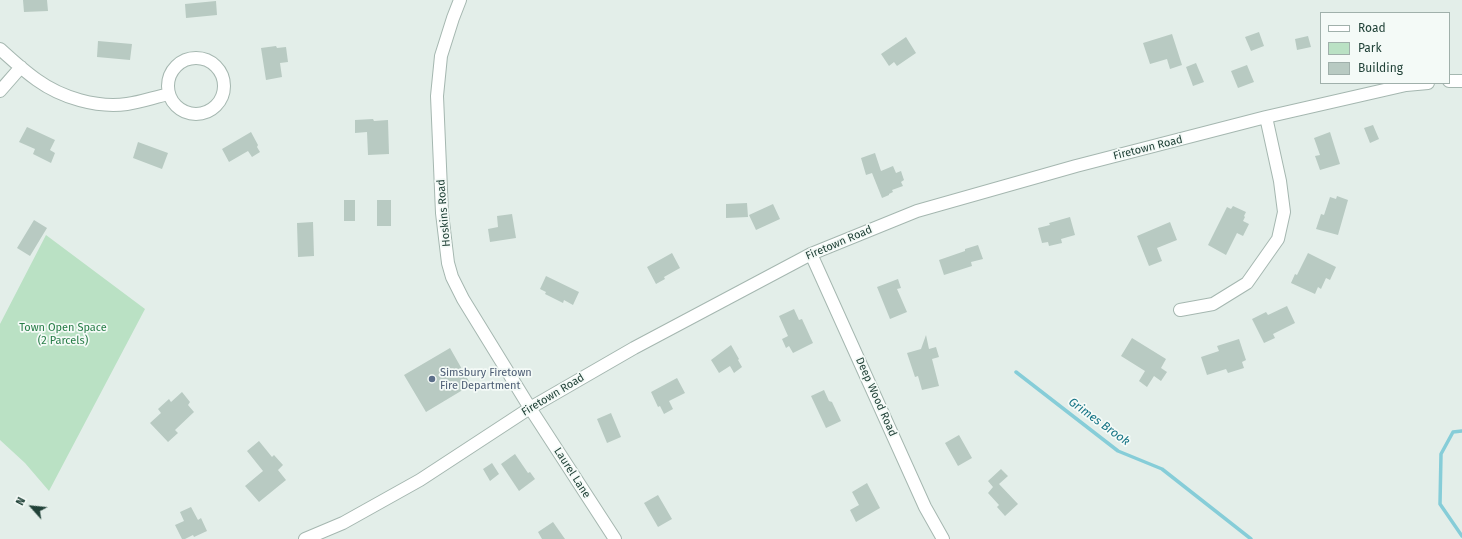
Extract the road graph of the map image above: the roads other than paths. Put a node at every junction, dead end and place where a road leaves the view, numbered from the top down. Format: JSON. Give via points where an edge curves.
{"nodes":[{"id":1,"x":460,"y":0,"type":"edge"},
{"id":2,"x":0,"y":49,"type":"edge"},
{"id":3,"x":21,"y":68,"type":"junction"},
{"id":4,"x":1462,"y":80,"type":"edge"},
{"id":5,"x":1450,"y":82,"type":"edge"},
{"id":6,"x":1417,"y":84,"type":"edge"},
{"id":7,"x":0,"y":91,"type":"edge"},
{"id":8,"x":169,"y":94,"type":"junction"},
{"id":9,"x":1266,"y":117,"type":"junction"},
{"id":10,"x":811,"y":254,"type":"junction"},
{"id":11,"x":1180,"y":310,"type":"dead end"},
{"id":12,"x":530,"y":408,"type":"junction"},
{"id":13,"x":305,"y":539,"type":"edge"},
{"id":14,"x":615,"y":539,"type":"edge"},
{"id":15,"x":943,"y":539,"type":"edge"}],
"edges":[{"from":1,"to":12,"type":"street","name":"Hoskins Road","via":[[441,56],[437,96],[442,213],[448,263],[463,299]]},
{"from":2,"to":3,"type":"street"},
{"from":3,"to":7,"type":"street"},
{"from":3,"to":8,"type":"street","via":[[55,91],[79,100],[106,105],[126,104]]},
{"from":4,"to":5,"type":"street"},
{"from":6,"to":9,"type":"street","name":"Firetown Road"},
{"from":8,"to":8,"type":"street","via":[[170,74],[175,66],[184,60],[193,57],[212,61],[223,76],[224,94],[213,109],[205,113],[187,113],[173,102]]},
{"from":9,"to":10,"type":"street","name":"Firetown Road","via":[[1076,166],[917,211]]},
{"from":9,"to":11,"type":"street","via":[[1284,212],[1278,240],[1247,283],[1213,304]]},
{"from":10,"to":12,"type":"street","name":"Firetown Road","via":[[634,348]]},
{"from":10,"to":15,"type":"street","name":"Deep Wood Road","via":[[925,507]]},
{"from":12,"to":13,"type":"street","name":"Firetown Road","via":[[420,480],[343,523]]},
{"from":12,"to":14,"type":"street","name":"Laurel Lane"}]}
